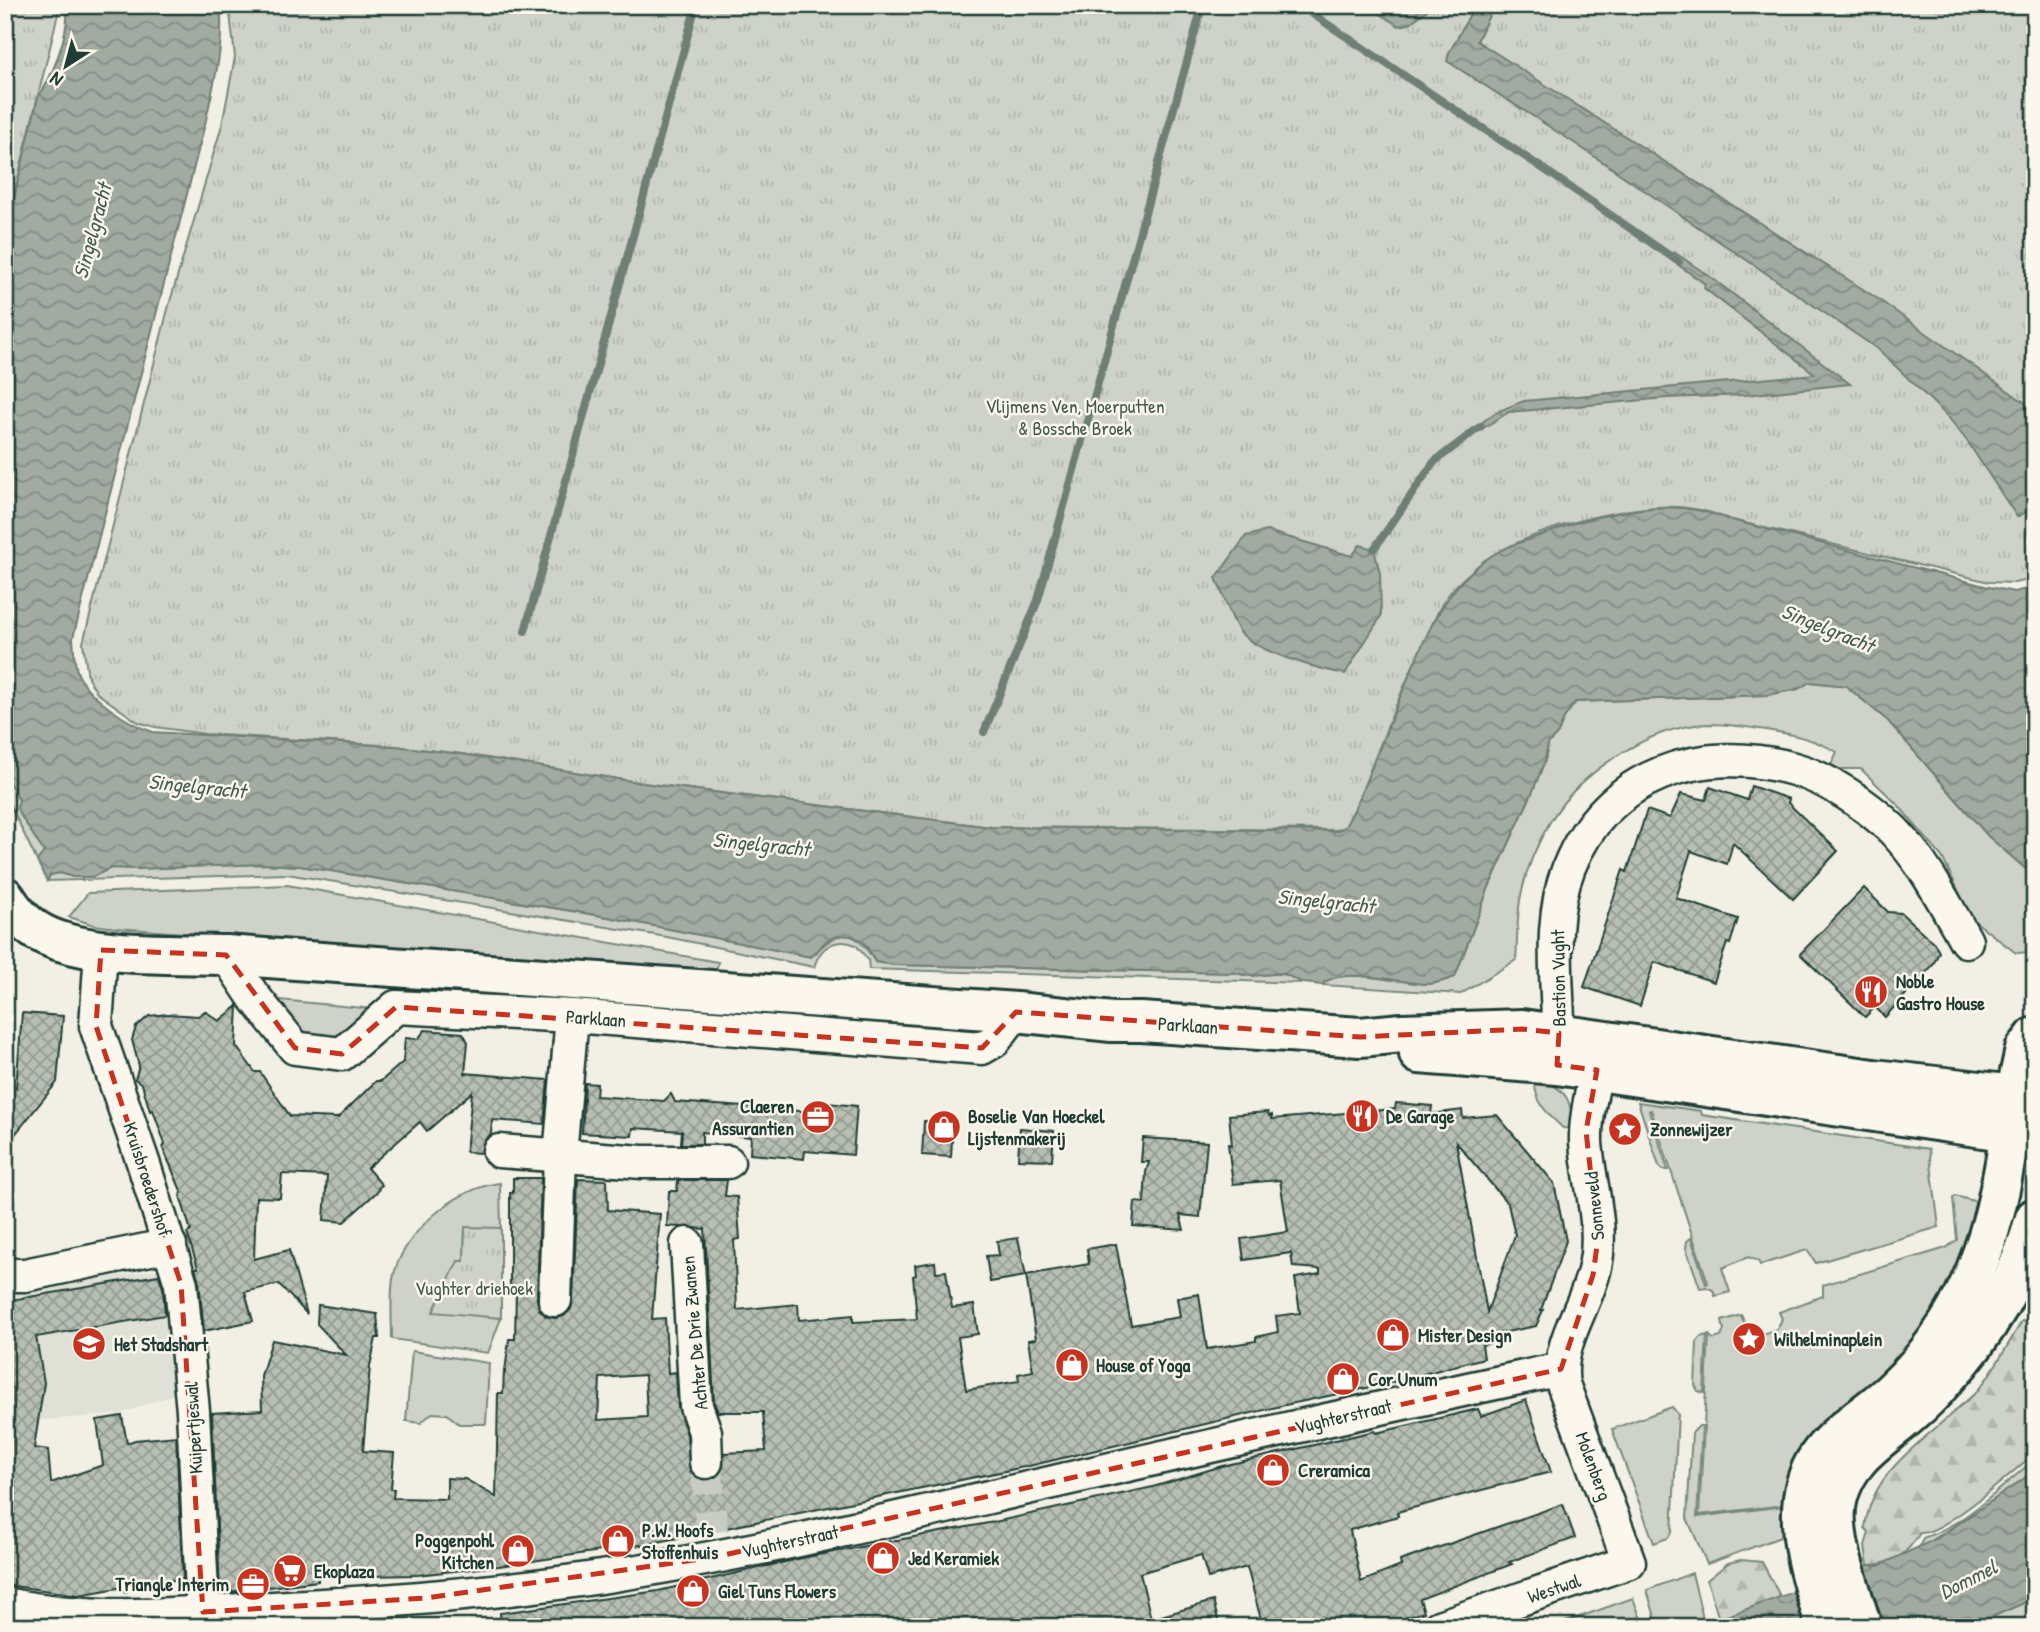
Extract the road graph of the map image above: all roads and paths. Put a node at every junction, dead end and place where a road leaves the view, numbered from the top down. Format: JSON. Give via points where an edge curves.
{"nodes":[{"id":1,"x":5,"y":897,"type":"edge"},
{"id":2,"x":1966,"y":940,"type":"dead end"},
{"id":3,"x":101,"y":950,"type":"junction"},
{"id":4,"x":226,"y":955,"type":"junction"},
{"id":5,"x":1016,"y":1012,"type":"junction"},
{"id":6,"x":572,"y":1016,"type":"junction"},
{"id":7,"x":2035,"y":1037,"type":"edge"},
{"id":8,"x":1558,"y":1049,"type":"junction"},
{"id":9,"x":1599,"y":1055,"type":"junction"},
{"id":10,"x":2023,"y":1115,"type":"edge"},
{"id":11,"x":499,"y":1151,"type":"dead end"},
{"id":12,"x":559,"y":1156,"type":"junction"},
{"id":13,"x":728,"y":1162,"type":"dead end"},
{"id":14,"x":2035,"y":1218,"type":"edge"},
{"id":15,"x":687,"y":1244,"type":"dead end"},
{"id":16,"x":170,"y":1245,"type":"junction"},
{"id":17,"x":5,"y":1275,"type":"edge"},
{"id":18,"x":555,"y":1300,"type":"dead end"},
{"id":19,"x":1561,"y":1368,"type":"junction"},
{"id":20,"x":706,"y":1462,"type":"tunnel mouth"},
{"id":21,"x":1629,"y":1562,"type":"joint"},
{"id":22,"x":1829,"y":1574,"type":"junction"},
{"id":23,"x":203,"y":1612,"type":"junction"},
{"id":24,"x":13,"y":1613,"type":"edge"},
{"id":25,"x":306,"y":1616,"type":"edge"},
{"id":26,"x":1439,"y":1627,"type":"edge"},
{"id":27,"x":1826,"y":1627,"type":"edge"},
{"id":28,"x":1863,"y":1627,"type":"edge"}],
"edges":[{"from":1,"to":3,"type":"main road","name":"Parklaan","via":[[34,929],[56,940]]},
{"from":2,"to":8,"type":"street","name":"Bastion Vught","via":[[1923,866],[1893,831],[1832,785],[1795,769],[1719,760],[1652,776],[1604,809],[1583,836],[1559,895],[1554,948]]},
{"from":3,"to":4,"type":"main road","name":"Parklaan"},
{"from":3,"to":16,"type":"street","name":"Kruisbroedershof","via":[[96,1026]]},
{"from":4,"to":5,"type":"main road","name":"Parklaan"},
{"from":4,"to":6,"type":"street","name":"Parklaan","via":[[295,1048],[342,1054],[396,1007]]},
{"from":5,"to":6,"type":"street","name":"Parklaan","via":[[994,1041],[982,1048]]},
{"from":5,"to":8,"type":"main road","name":"Parklaan","via":[[1360,1037],[1417,1054]]},
{"from":6,"to":12,"type":"street"},
{"from":7,"to":10,"type":"main road","via":[[2025,1051]]},
{"from":8,"to":9,"type":"main road"},
{"from":9,"to":10,"type":"main road"},
{"from":9,"to":19,"type":"street","name":"Sonneveld","via":[[1586,1130],[1598,1252]]},
{"from":10,"to":22,"type":"main road","via":[[1984,1251],[1961,1303],[1923,1359],[1833,1437],[1816,1460],[1807,1483],[1804,1544]]},
{"from":11,"to":12,"type":"street"},
{"from":12,"to":13,"type":"street"},
{"from":12,"to":18,"type":"street"},
{"from":14,"to":22,"type":"main road","via":[[2020,1263],[1974,1345],[1909,1415],[1858,1457],[1846,1476],[1837,1498]]},
{"from":15,"to":20,"type":"street","name":"Achter De Drie Zwanen","via":[[696,1406],[705,1432]]},
{"from":16,"to":17,"type":"street","name":"Kruisbroedershof","via":[[25,1275]]},
{"from":16,"to":23,"type":"street","name":"Kuipertjeswal","via":[[181,1283],[188,1343]]},
{"from":19,"to":21,"type":"street","name":"Molenberg"},
{"from":19,"to":25,"type":"street","name":"Vughterstraat","via":[[887,1521],[713,1544],[550,1584]]},
{"from":21,"to":26,"type":"street","name":"Westwal"},
{"from":22,"to":27,"type":"main road"},
{"from":22,"to":28,"type":"main road"},
{"from":23,"to":24,"type":"street","name":"Vughterstraat"},
{"from":23,"to":25,"type":"street","name":"Vughterstraat"}]}
